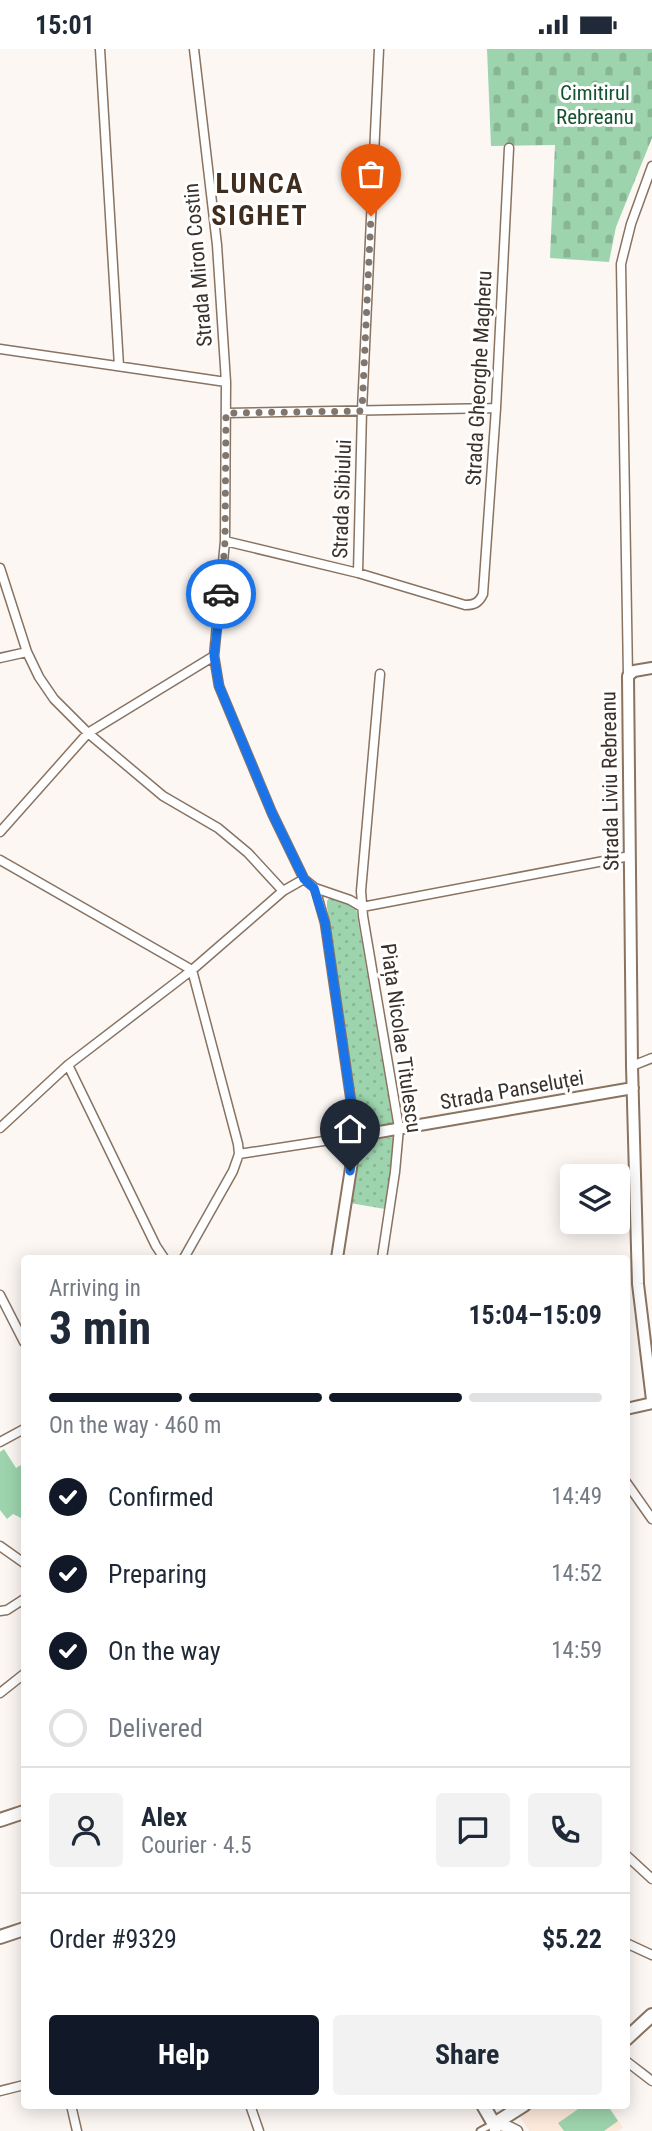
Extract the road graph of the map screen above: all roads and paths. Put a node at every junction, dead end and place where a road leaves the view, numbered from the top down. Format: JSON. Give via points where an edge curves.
{"nodes":[{"id":1,"x":100,"y":49,"type":"edge"},
{"id":2,"x":194,"y":49,"type":"edge"},
{"id":3,"x":379,"y":49,"type":"edge"},
{"id":4,"x":509,"y":148,"type":"dead end"},
{"id":5,"x":652,"y":166,"type":"edge"},
{"id":6,"x":0,"y":349,"type":"edge"},
{"id":7,"x":119,"y":366,"type":"junction"},
{"id":8,"x":226,"y":382,"type":"junction"},
{"id":9,"x":496,"y":408,"type":"junction"},
{"id":10,"x":362,"y":411,"type":"junction"},
{"id":11,"x":226,"y":413,"type":"junction"},
{"id":12,"x":225,"y":541,"type":"junction"},
{"id":13,"x":0,"y":568,"type":"edge"},
{"id":14,"x":358,"y":573,"type":"junction"},
{"id":15,"x":27,"y":652,"type":"junction"},
{"id":16,"x":214,"y":656,"type":"junction"},
{"id":17,"x":0,"y":658,"type":"edge"},
{"id":18,"x":652,"y":668,"type":"edge"},
{"id":19,"x":380,"y":674,"type":"dead end"},
{"id":20,"x":628,"y":676,"type":"junction"},
{"id":21,"x":88,"y":733,"type":"junction"},
{"id":22,"x":0,"y":832,"type":"edge"},
{"id":23,"x":631,"y":856,"type":"junction"},
{"id":24,"x":0,"y":860,"type":"edge"},
{"id":25,"x":304,"y":879,"type":"junction"},
{"id":26,"x":314,"y":888,"type":"junction"},
{"id":27,"x":283,"y":891,"type":"junction"},
{"id":28,"x":362,"y":907,"type":"junction"},
{"id":29,"x":192,"y":970,"type":"junction"},
{"id":30,"x":652,"y":1058,"type":"edge"},
{"id":31,"x":68,"y":1065,"type":"junction"},
{"id":32,"x":632,"y":1066,"type":"junction"},
{"id":33,"x":633,"y":1088,"type":"junction"},
{"id":34,"x":0,"y":1128,"type":"edge"},
{"id":35,"x":399,"y":1128,"type":"junction"},
{"id":36,"x":356,"y":1136,"type":"junction"},
{"id":37,"x":239,"y":1154,"type":"junction"},
{"id":38,"x":162,"y":1255,"type":"edge"},
{"id":39,"x":186,"y":1255,"type":"edge"},
{"id":40,"x":341,"y":1255,"type":"edge"},
{"id":41,"x":382,"y":1255,"type":"edge"},
{"id":42,"x":0,"y":1294,"type":"edge"},
{"id":43,"x":21,"y":1336,"type":"edge"},
{"id":44,"x":652,"y":1401,"type":"edge"},
{"id":45,"x":630,"y":1408,"type":"edge"},
{"id":46,"x":21,"y":1431,"type":"edge"},
{"id":47,"x":0,"y":1442,"type":"edge"},
{"id":48,"x":630,"y":1488,"type":"edge"},
{"id":49,"x":652,"y":1519,"type":"edge"},
{"id":50,"x":0,"y":1546,"type":"edge"},
{"id":51,"x":21,"y":1560,"type":"edge"},
{"id":52,"x":21,"y":1601,"type":"edge"},
{"id":53,"x":0,"y":1611,"type":"edge"},
{"id":54,"x":21,"y":1676,"type":"edge"},
{"id":55,"x":0,"y":1693,"type":"edge"},
{"id":56,"x":21,"y":1813,"type":"edge"},
{"id":57,"x":0,"y":1820,"type":"edge"},
{"id":58,"x":630,"y":1859,"type":"edge"},
{"id":59,"x":652,"y":1879,"type":"edge"},
{"id":60,"x":21,"y":1930,"type":"edge"},
{"id":61,"x":0,"y":1937,"type":"edge"},
{"id":62,"x":630,"y":1945,"type":"edge"},
{"id":63,"x":652,"y":1955,"type":"edge"},
{"id":64,"x":652,"y":2015,"type":"edge"},
{"id":65,"x":630,"y":2035,"type":"edge"},
{"id":66,"x":630,"y":2064,"type":"edge"},
{"id":67,"x":652,"y":2081,"type":"edge"},
{"id":68,"x":21,"y":2086,"type":"edge"},
{"id":69,"x":0,"y":2091,"type":"edge"},
{"id":70,"x":72,"y":2109,"type":"edge"},
{"id":71,"x":252,"y":2109,"type":"edge"},
{"id":72,"x":485,"y":2109,"type":"edge"},
{"id":73,"x":519,"y":2109,"type":"edge"},
{"id":74,"x":495,"y":2127,"type":"edge"},
{"id":75,"x":77,"y":2131,"type":"edge"},
{"id":76,"x":260,"y":2131,"type":"edge"},
{"id":77,"x":481,"y":2131,"type":"edge"},
{"id":78,"x":517,"y":2131,"type":"edge"}],
"edges":[{"from":1,"to":7,"type":"street"},
{"from":2,"to":8,"type":"street","name":"Strada Miron Costin","via":[[217,245]]},
{"from":3,"to":10,"type":"street","name":"Strada Sibiului"},
{"from":4,"to":9,"type":"street","name":"Strada Gheorghe Magheru"},
{"from":5,"to":20,"type":"street","name":"Strada Liviu Rebreanu","via":[[621,264]]},
{"from":6,"to":7,"type":"street"},
{"from":7,"to":8,"type":"street"},
{"from":8,"to":11,"type":"street","name":"Strada Miron Costin"},
{"from":9,"to":10,"type":"street"},
{"from":9,"to":14,"type":"street","name":"Strada Gheorghe Magheru","via":[[480,600],[465,605]]},
{"from":10,"to":11,"type":"street"},
{"from":10,"to":14,"type":"street","name":"Strada Sibiului"},
{"from":11,"to":12,"type":"street","name":"Strada Miron Costin"},
{"from":12,"to":14,"type":"street"},
{"from":12,"to":16,"type":"street","name":"Strada Miron Costin"},
{"from":13,"to":15,"type":"street"},
{"from":15,"to":17,"type":"street"},
{"from":15,"to":21,"type":"street","via":[[54,699]]},
{"from":16,"to":21,"type":"street"},
{"from":16,"to":25,"type":"street","name":"Strada Miron Costin","via":[[219,686]]},
{"from":18,"to":20,"type":"main road"},
{"from":19,"to":28,"type":"street","name":"Piața Nicolae Titulescu"},
{"from":20,"to":23,"type":"main road","name":"Strada Liviu Rebreanu"},
{"from":21,"to":22,"type":"street"},
{"from":21,"to":27,"type":"street","via":[[163,796],[218,828]]},
{"from":23,"to":28,"type":"street"},
{"from":23,"to":32,"type":"main road","name":"Strada Liviu Rebreanu"},
{"from":24,"to":29,"type":"street"},
{"from":25,"to":26,"type":"street"},
{"from":25,"to":27,"type":"street"},
{"from":26,"to":28,"type":"street"},
{"from":26,"to":36,"type":"street","via":[[325,923]]},
{"from":27,"to":29,"type":"street"},
{"from":28,"to":35,"type":"street","name":"Piața Nicolae Titulescu"},
{"from":29,"to":31,"type":"street"},
{"from":29,"to":37,"type":"street"},
{"from":30,"to":32,"type":"street"},
{"from":31,"to":34,"type":"street"},
{"from":31,"to":38,"type":"street"},
{"from":32,"to":33,"type":"main road","name":"Strada Liviu Rebreanu"},
{"from":33,"to":35,"type":"main road","name":"Strada Panseluței"},
{"from":33,"to":44,"type":"main road","name":"Strada Liviu Rebreanu","via":[[638,1284]]},
{"from":35,"to":36,"type":"main road","name":"Strada Panseluței"},
{"from":35,"to":41,"type":"street","name":"Piața Nicolae Titulescu"},
{"from":36,"to":37,"type":"street"},
{"from":36,"to":40,"type":"main road"},
{"from":37,"to":39,"type":"street"},
{"from":42,"to":43,"type":"street"},
{"from":44,"to":45,"type":"main road"},
{"from":46,"to":47,"type":"street"},
{"from":48,"to":49,"type":"street"},
{"from":50,"to":51,"type":"street"},
{"from":52,"to":53,"type":"street"},
{"from":54,"to":55,"type":"street"},
{"from":56,"to":57,"type":"main road"},
{"from":58,"to":59,"type":"street"},
{"from":60,"to":61,"type":"main road"},
{"from":62,"to":63,"type":"street"},
{"from":64,"to":65,"type":"main road"},
{"from":66,"to":67,"type":"street"},
{"from":68,"to":69,"type":"street"},
{"from":70,"to":75,"type":"street"},
{"from":71,"to":76,"type":"street"},
{"from":72,"to":74,"type":"main road"},
{"from":73,"to":74,"type":"main road"},
{"from":74,"to":77,"type":"street"},
{"from":74,"to":78,"type":"street"}]}
